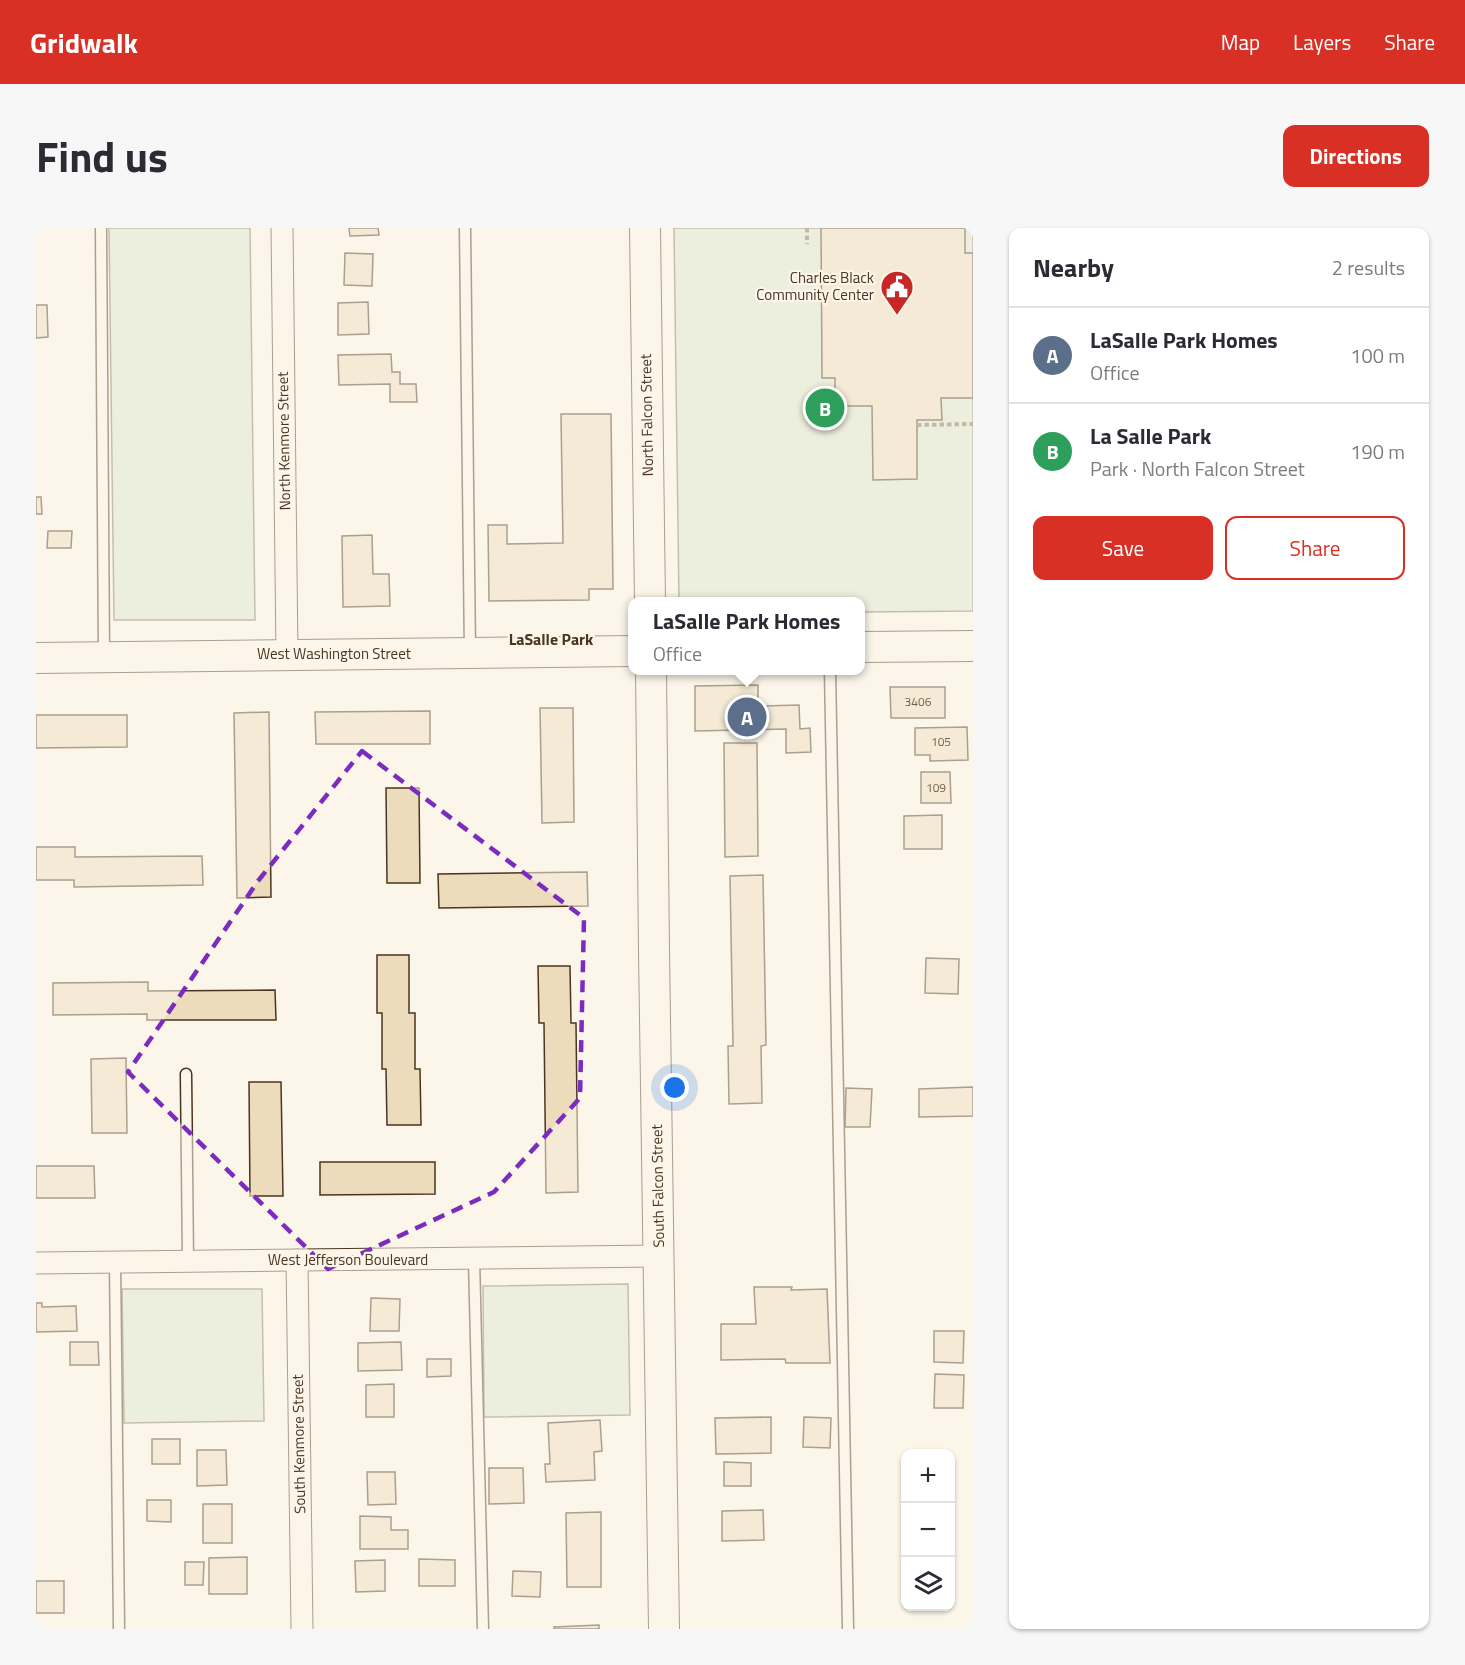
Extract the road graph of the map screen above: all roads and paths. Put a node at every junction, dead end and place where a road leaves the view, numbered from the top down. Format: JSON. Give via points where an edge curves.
{"nodes":[{"id":1,"x":101,"y":228,"type":"edge"},
{"id":2,"x":282,"y":228,"type":"edge"},
{"id":3,"x":465,"y":228,"type":"edge"},
{"id":4,"x":645,"y":228,"type":"edge"},
{"id":5,"x":807,"y":228,"type":"edge"},
{"id":6,"x":807,"y":244,"type":"dead end"},
{"id":7,"x":973,"y":424,"type":"edge"},
{"id":8,"x":917,"y":425,"type":"dead end"},
{"id":9,"x":650,"y":597,"type":"edge"},
{"id":10,"x":973,"y":646,"type":"edge"},
{"id":11,"x":865,"y":647,"type":"edge"},
{"id":12,"x":628,"y":651,"type":"edge"},
{"id":13,"x":470,"y":653,"type":"junction"},
{"id":14,"x":287,"y":654,"type":"junction"},
{"id":15,"x":104,"y":656,"type":"junction"},
{"id":16,"x":36,"y":658,"type":"edge"},
{"id":17,"x":651,"y":675,"type":"edge"},
{"id":18,"x":830,"y":675,"type":"edge"},
{"id":19,"x":186,"y":1074,"type":"dead end"},
{"id":20,"x":660,"y":1256,"type":"junction"},
{"id":21,"x":474,"y":1259,"type":"junction"},
{"id":22,"x":297,"y":1260,"type":"junction"},
{"id":23,"x":188,"y":1261,"type":"junction"},
{"id":24,"x":114,"y":1262,"type":"junction"},
{"id":25,"x":36,"y":1263,"type":"edge"},
{"id":26,"x":119,"y":1629,"type":"edge"},
{"id":27,"x":302,"y":1629,"type":"edge"},
{"id":28,"x":483,"y":1629,"type":"edge"},
{"id":29,"x":664,"y":1629,"type":"edge"},
{"id":30,"x":848,"y":1629,"type":"edge"}],
"edges":[{"from":1,"to":15,"type":"lane"},
{"from":2,"to":14,"type":"street","name":"North Kenmore Street"},
{"from":3,"to":13,"type":"lane"},
{"from":4,"to":9,"type":"street","name":"North Falcon Street"},
{"from":5,"to":6,"type":"path"},
{"from":7,"to":8,"type":"path"},
{"from":10,"to":11,"type":"street"},
{"from":12,"to":13,"type":"street","name":"West Washington Street"},
{"from":13,"to":14,"type":"street","name":"West Washington Street"},
{"from":14,"to":15,"type":"street","name":"West Washington Street"},
{"from":15,"to":16,"type":"street","name":"West Washington Street"},
{"from":17,"to":20,"type":"street","name":"South Falcon Street"},
{"from":18,"to":30,"type":"lane"},
{"from":19,"to":23,"type":"lane"},
{"from":20,"to":21,"type":"street","name":"West Jefferson Boulevard"},
{"from":20,"to":29,"type":"street","name":"South Falcon Street"},
{"from":21,"to":22,"type":"street","name":"West Jefferson Boulevard"},
{"from":21,"to":28,"type":"lane"},
{"from":22,"to":23,"type":"street","name":"West Jefferson Boulevard"},
{"from":22,"to":27,"type":"street","name":"South Kenmore Street"},
{"from":23,"to":24,"type":"street","name":"West Jefferson Boulevard"},
{"from":24,"to":25,"type":"street","name":"West Jefferson Boulevard"},
{"from":24,"to":26,"type":"lane"}]}
